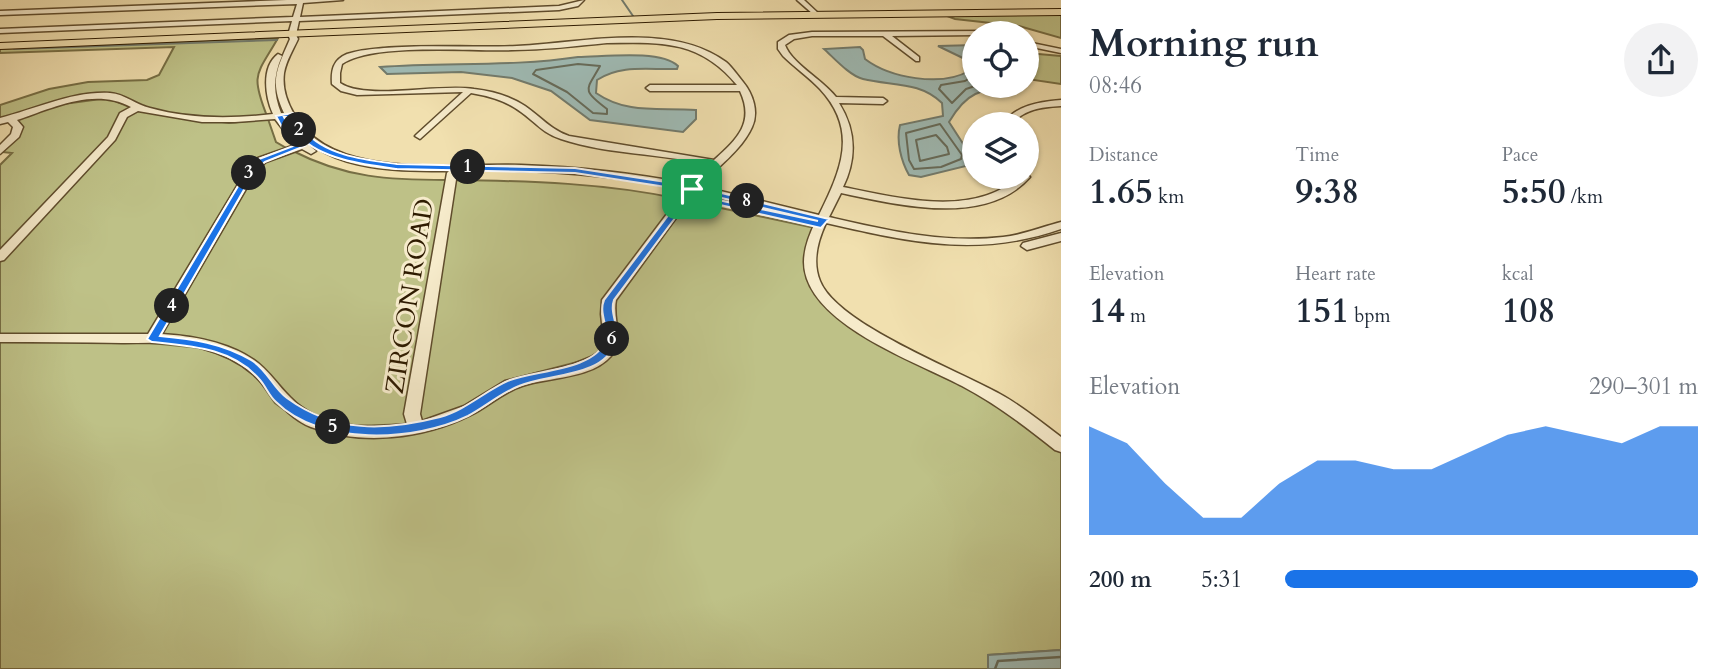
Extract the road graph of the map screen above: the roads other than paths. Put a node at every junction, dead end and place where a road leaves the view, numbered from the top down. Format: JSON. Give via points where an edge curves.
{"nodes":[{"id":1,"x":340,"y":0,"type":"edge"},
{"id":2,"x":581,"y":0,"type":"edge"},
{"id":3,"x":800,"y":0,"type":"edge"},
{"id":4,"x":301,"y":1,"type":"edge"},
{"id":5,"x":1061,"y":12,"type":"edge"},
{"id":6,"x":0,"y":13,"type":"edge"},
{"id":7,"x":815,"y":13,"type":"junction"},
{"id":8,"x":296,"y":19,"type":"junction"},
{"id":9,"x":0,"y":31,"type":"edge"},
{"id":10,"x":884,"y":33,"type":"junction"},
{"id":11,"x":962,"y":33,"type":"edge"},
{"id":12,"x":292,"y":35,"type":"junction"},
{"id":13,"x":0,"y":46,"type":"edge"},
{"id":14,"x":1039,"y":46,"type":"edge"},
{"id":15,"x":1061,"y":51,"type":"edge"},
{"id":16,"x":916,"y":59,"type":"dead end"},
{"id":17,"x":650,"y":88,"type":"dead end"},
{"id":18,"x":742,"y":88,"type":"junction"},
{"id":19,"x":469,"y":91,"type":"junction"},
{"id":20,"x":833,"y":100,"type":"junction"},
{"id":21,"x":883,"y":101,"type":"dead end"},
{"id":22,"x":1061,"y":103,"type":"edge"},
{"id":23,"x":136,"y":108,"type":"junction"},
{"id":24,"x":1019,"y":112,"type":"edge"},
{"id":25,"x":285,"y":115,"type":"junction"},
{"id":26,"x":5,"y":120,"type":"edge"},
{"id":27,"x":420,"y":136,"type":"dead end"},
{"id":28,"x":301,"y":146,"type":"junction"},
{"id":29,"x":0,"y":150,"type":"edge"},
{"id":30,"x":715,"y":163,"type":"junction"},
{"id":31,"x":452,"y":173,"type":"junction"},
{"id":32,"x":838,"y":189,"type":"junction"},
{"id":33,"x":1013,"y":189,"type":"edge"},
{"id":34,"x":690,"y":192,"type":"junction"},
{"id":35,"x":822,"y":222,"type":"junction"},
{"id":36,"x":1061,"y":225,"type":"edge"},
{"id":37,"x":1061,"y":237,"type":"edge"},
{"id":38,"x":0,"y":257,"type":"edge"},
{"id":39,"x":0,"y":338,"type":"edge"},
{"id":40,"x":152,"y":339,"type":"junction"},
{"id":41,"x":416,"y":427,"type":"junction"},
{"id":42,"x":1061,"y":446,"type":"edge"}],
"edges":[{"from":1,"to":4,"type":"street"},
{"from":2,"to":8,"type":"street","via":[[559,8]]},
{"from":3,"to":7,"type":"street"},
{"from":4,"to":6,"type":"street"},
{"from":4,"to":8,"type":"street"},
{"from":5,"to":7,"type":"main road"},
{"from":7,"to":12,"type":"main road"},
{"from":8,"to":9,"type":"street"},
{"from":8,"to":12,"type":"street"},
{"from":10,"to":11,"type":"street"},
{"from":10,"to":16,"type":"street"},
{"from":10,"to":20,"type":"street","via":[[807,34],[781,44],[781,51]]},
{"from":12,"to":13,"type":"main road"},
{"from":12,"to":25,"type":"street","via":[[270,74],[271,97]]},
{"from":14,"to":15,"type":"street"},
{"from":17,"to":18,"type":"street"},
{"from":18,"to":19,"type":"street","via":[[732,71],[705,52],[649,42],[365,52],[342,59],[334,67],[337,87],[352,92]]},
{"from":18,"to":30,"type":"street","via":[[752,111],[749,124]]},
{"from":19,"to":27,"type":"street"},
{"from":19,"to":30,"type":"street","via":[[515,104],[541,127],[568,138]]},
{"from":20,"to":21,"type":"street"},
{"from":20,"to":32,"type":"street","via":[[848,144]]},
{"from":22,"to":24,"type":"street"},
{"from":23,"to":25,"type":"street","via":[[223,121]]},
{"from":23,"to":26,"type":"street","via":[[120,98],[94,97]]},
{"from":23,"to":38,"type":"street","via":[[125,114],[112,138]]},
{"from":25,"to":28,"type":"street","via":[[291,137]]},
{"from":25,"to":34,"type":"street","via":[[313,143],[372,163],[575,171]]},
{"from":26,"to":29,"type":"street","via":[[18,127]]},
{"from":28,"to":31,"type":"street","via":[[367,168]]},
{"from":28,"to":40,"type":"street","via":[[253,167]]},
{"from":30,"to":34,"type":"street"},
{"from":31,"to":34,"type":"street","via":[[575,177]]},
{"from":31,"to":41,"type":"street","name":"ZIRCON ROAD","via":[[412,414]]},
{"from":32,"to":33,"type":"street","via":[[897,201],[958,203]]},
{"from":32,"to":35,"type":"street"},
{"from":34,"to":35,"type":"street"},
{"from":34,"to":41,"type":"street","via":[[609,300],[606,308],[612,338],[604,355],[592,363],[514,383],[464,413]]},
{"from":35,"to":36,"type":"street","via":[[959,242],[1012,240]]},
{"from":35,"to":37,"type":"street","via":[[903,244],[966,250],[1017,247]]},
{"from":35,"to":42,"type":"street","via":[[810,248],[809,266],[832,305],[864,331],[1004,402]]},
{"from":39,"to":40,"type":"street"},
{"from":40,"to":41,"type":"street","via":[[204,344],[229,352],[265,377],[280,399],[316,422],[355,431]]}]}
